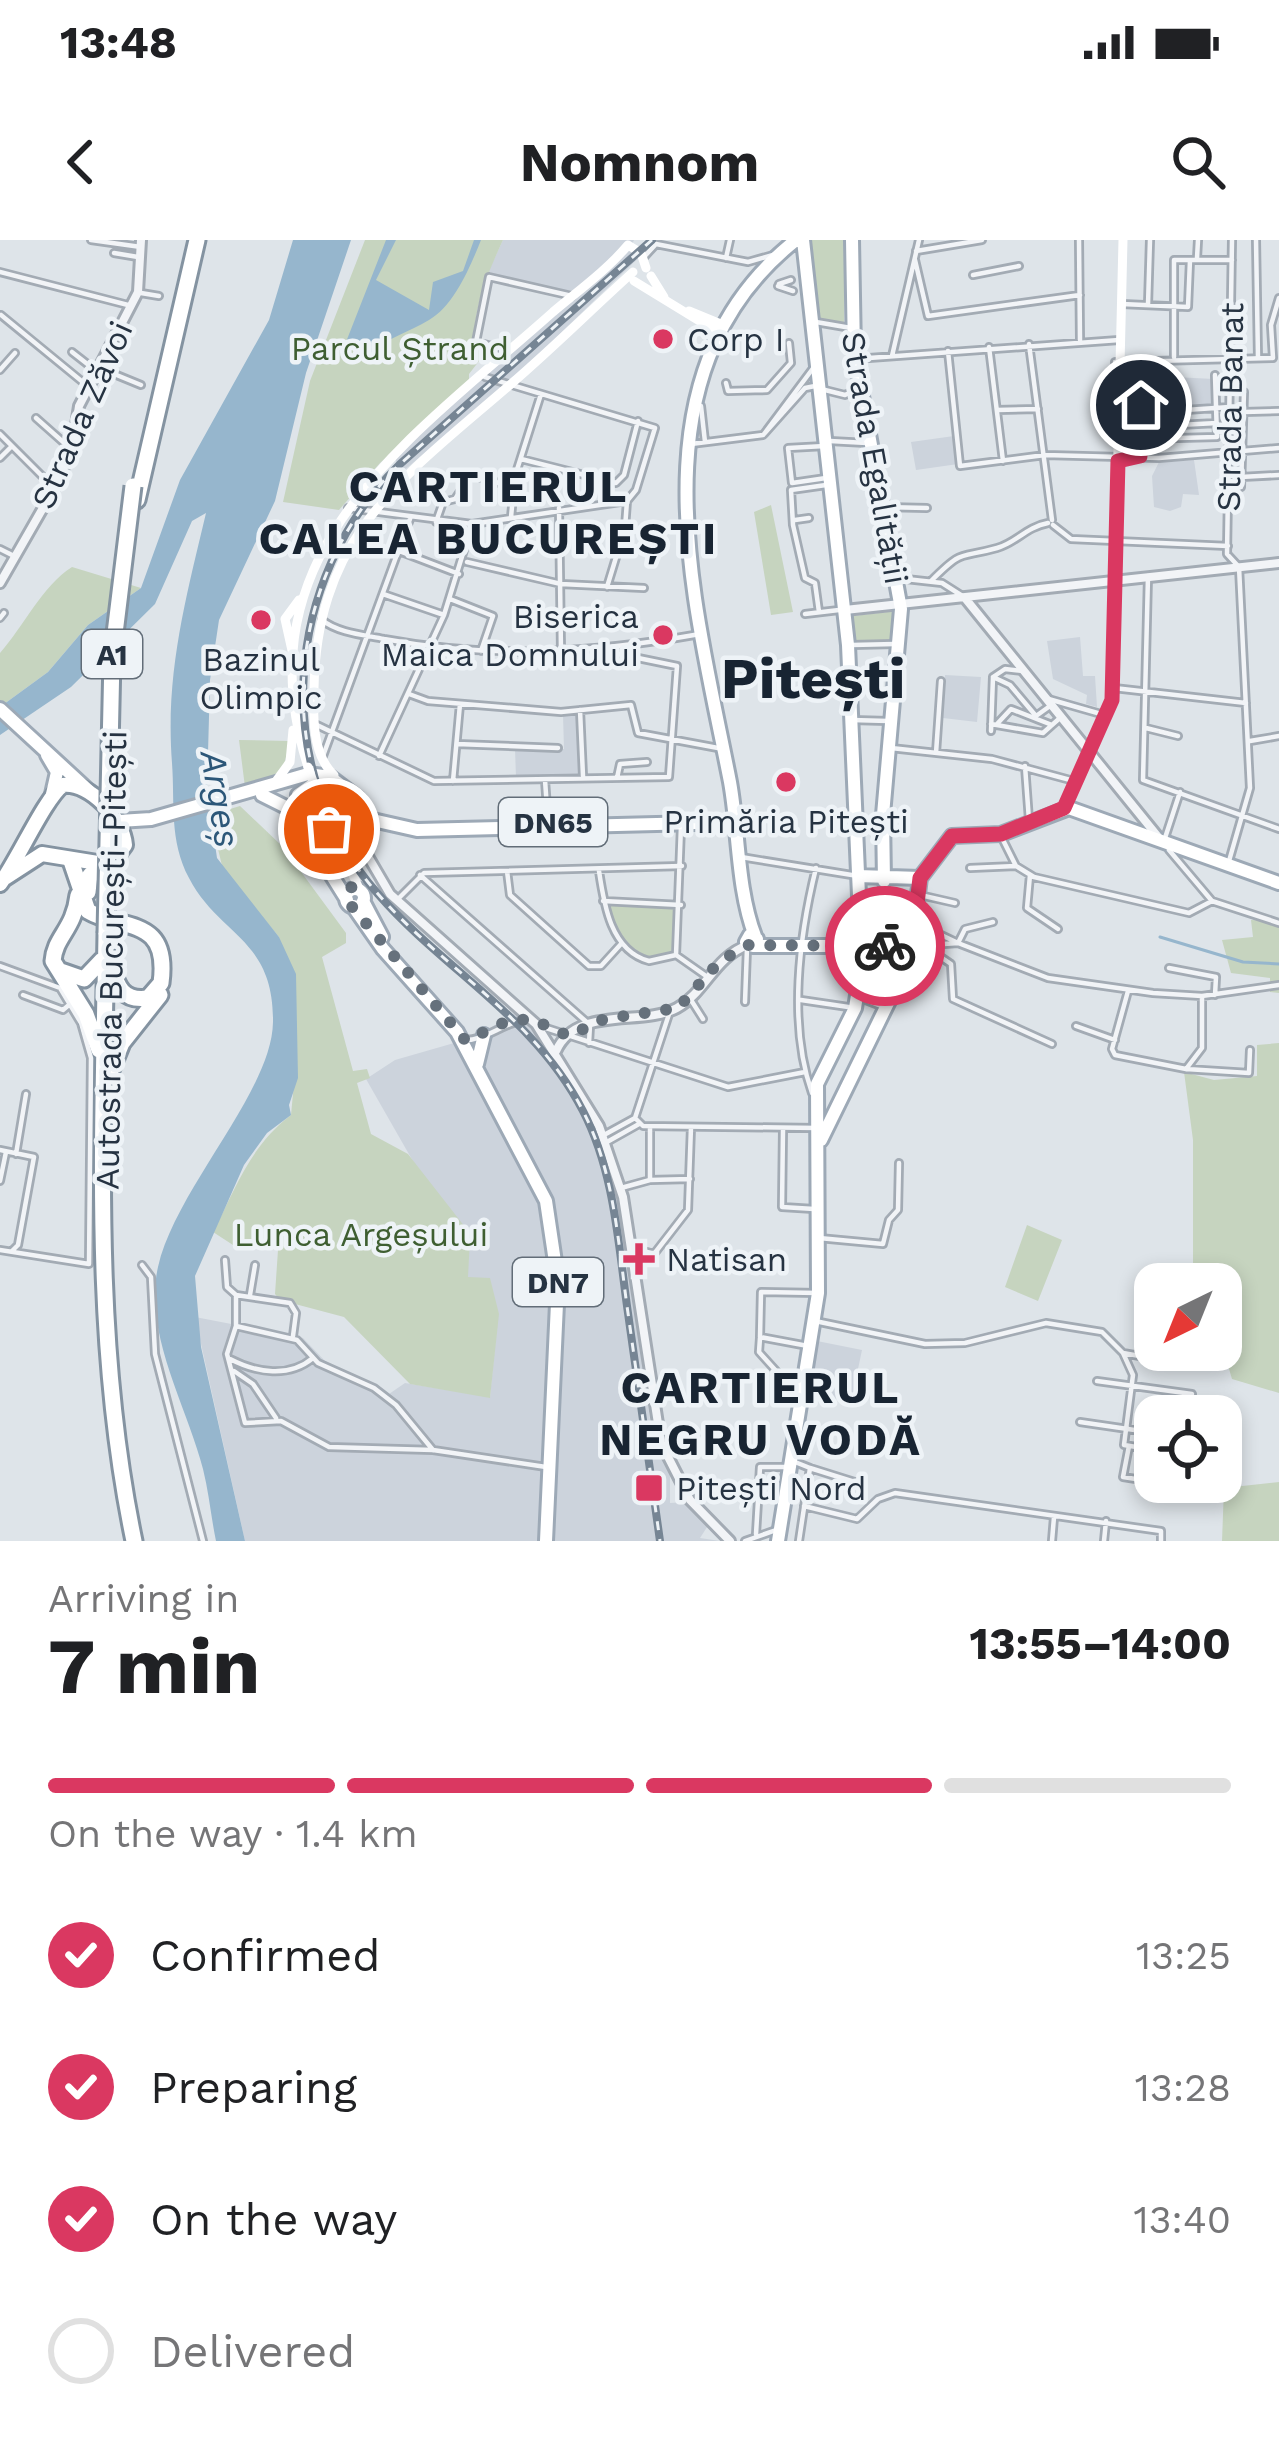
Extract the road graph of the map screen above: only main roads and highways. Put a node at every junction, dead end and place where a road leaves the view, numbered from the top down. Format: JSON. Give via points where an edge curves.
{"nodes":[{"id":1,"x":194,"y":240,"type":"edge"},
{"id":2,"x":852,"y":240,"type":"edge"},
{"id":3,"x":1121,"y":240,"type":"edge"},
{"id":4,"x":625,"y":242,"type":"edge"},
{"id":5,"x":789,"y":245,"type":"edge"},
{"id":6,"x":805,"y":257,"type":"junction"},
{"id":7,"x":639,"y":274,"type":"junction"},
{"id":8,"x":736,"y":306,"type":"junction"},
{"id":9,"x":705,"y":320,"type":"junction"},
{"id":10,"x":721,"y":329,"type":"junction"},
{"id":11,"x":1118,"y":340,"type":"junction"},
{"id":12,"x":710,"y":351,"type":"junction"},
{"id":13,"x":295,"y":614,"type":"junction"},
{"id":14,"x":318,"y":621,"type":"junction"},
{"id":15,"x":288,"y":640,"type":"junction"},
{"id":16,"x":293,"y":658,"type":"junction"},
{"id":17,"x":0,"y":712,"type":"edge"},
{"id":18,"x":30,"y":737,"type":"junction"},
{"id":19,"x":317,"y":785,"type":"junction"},
{"id":20,"x":88,"y":791,"type":"junction"},
{"id":21,"x":265,"y":792,"type":"junction"},
{"id":22,"x":52,"y":794,"type":"junction"},
{"id":23,"x":350,"y":805,"type":"junction"},
{"id":24,"x":1064,"y":808,"type":"junction"},
{"id":25,"x":735,"y":815,"type":"junction"},
{"id":26,"x":119,"y":820,"type":"junction"},
{"id":27,"x":152,"y":821,"type":"junction"},
{"id":28,"x":718,"y":822,"type":"junction"},
{"id":29,"x":38,"y":825,"type":"junction"},
{"id":30,"x":548,"y":825,"type":"junction"},
{"id":31,"x":125,"y":845,"type":"junction"},
{"id":32,"x":740,"y":850,"type":"junction"},
{"id":33,"x":50,"y":855,"type":"junction"},
{"id":34,"x":70,"y":860,"type":"junction"},
{"id":35,"x":99,"y":867,"type":"junction"},
{"id":36,"x":858,"y":876,"type":"junction"},
{"id":37,"x":920,"y":878,"type":"junction"},
{"id":38,"x":1276,"y":879,"type":"edge"},
{"id":39,"x":884,"y":880,"type":"junction"},
{"id":40,"x":2,"y":881,"type":"edge"},
{"id":41,"x":354,"y":894,"type":"junction"},
{"id":42,"x":98,"y":924,"type":"junction"},
{"id":43,"x":860,"y":929,"type":"junction"},
{"id":44,"x":915,"y":939,"type":"junction"},
{"id":45,"x":839,"y":947,"type":"junction"},
{"id":46,"x":861,"y":947,"type":"junction"},
{"id":47,"x":862,"y":964,"type":"junction"},
{"id":48,"x":484,"y":1035,"type":"road end"},
{"id":49,"x":477,"y":1066,"type":"junction"},
{"id":50,"x":106,"y":1074,"type":"junction"},
{"id":51,"x":822,"y":1129,"type":"junction"},
{"id":52,"x":778,"y":1535,"type":"edge"},
{"id":53,"x":137,"y":1541,"type":"edge"},
{"id":54,"x":546,"y":1541,"type":"edge"}],
"edges":[{"from":1,"to":42,"type":"highway","name":"Autostrada București-Pitești","number":"A1","bridge":true,"via":[[136,486]]},
{"from":2,"to":39,"type":"main road","name":"Strada Egalității","via":[[851,328],[900,604]]},
{"from":3,"to":11,"type":"main road"},
{"from":3,"to":11,"type":"main road"},
{"from":4,"to":7,"type":"main road"},
{"from":4,"to":13,"type":"main road","via":[[345,508]]},
{"from":5,"to":6,"type":"main road"},
{"from":5,"to":6,"type":"main road"},
{"from":5,"to":8,"type":"main road"},
{"from":6,"to":36,"type":"main road","via":[[848,645]]},
{"from":7,"to":9,"type":"main road"},
{"from":7,"to":14,"type":"main road","via":[[398,479],[370,513]]},
{"from":8,"to":9,"type":"main road"},
{"from":8,"to":10,"type":"main road"},
{"from":9,"to":10,"type":"main road"},
{"from":9,"to":12,"type":"main road"},
{"from":10,"to":12,"type":"main road"},
{"from":11,"to":24,"type":"main road","via":[[1112,688]]},
{"from":12,"to":25,"type":"main road","via":[[685,444],[703,634]]},
{"from":13,"to":14,"type":"main road"},
{"from":13,"to":15,"type":"main road","via":[[285,619]]},
{"from":13,"to":16,"type":"main road"},
{"from":14,"to":23,"type":"main road","via":[[314,718],[322,759]]},
{"from":15,"to":16,"type":"main road"},
{"from":15,"to":21,"type":"main road","via":[[292,754]]},
{"from":16,"to":19,"type":"main road","bridge":true,"via":[[297,721]]},
{"from":17,"to":18,"type":"main road"},
{"from":18,"to":20,"type":"main road"},
{"from":18,"to":22,"type":"main road","via":[[55,766]]},
{"from":19,"to":21,"type":"main road"},
{"from":19,"to":23,"type":"main road","via":[[335,786]]},
{"from":19,"to":41,"type":"main road"},
{"from":19,"to":41,"type":"main road","number":"DN7","via":[[298,795],[298,812]]},
{"from":20,"to":22,"type":"highway","via":[[67,784]]},
{"from":20,"to":26,"type":"highway"},
{"from":21,"to":23,"type":"main road","via":[[313,774]]},
{"from":21,"to":27,"type":"main road"},
{"from":21,"to":41,"type":"main road","number":"DN7","via":[[284,803]]},
{"from":22,"to":29,"type":"highway"},
{"from":23,"to":30,"type":"main road","number":"DN65","via":[[412,830]]},
{"from":24,"to":37,"type":"main road","via":[[1001,834],[952,836]]},
{"from":24,"to":38,"type":"main road"},
{"from":25,"to":28,"type":"main road"},
{"from":25,"to":32,"type":"main road"},
{"from":26,"to":27,"type":"main road"},
{"from":26,"to":31,"type":"highway"},
{"from":27,"to":31,"type":"main road"},
{"from":28,"to":30,"type":"main road","number":"DN65"},
{"from":28,"to":30,"type":"main road","number":"DN65"},
{"from":28,"to":32,"type":"main road"},
{"from":29,"to":33,"type":"highway"},
{"from":29,"to":40,"type":"highway"},
{"from":31,"to":35,"type":"highway"},
{"from":32,"to":45,"type":"main road","via":[[751,941]]},
{"from":33,"to":34,"type":"highway"},
{"from":33,"to":40,"type":"highway","via":[[30,858]]},
{"from":34,"to":35,"type":"highway"},
{"from":34,"to":42,"type":"highway"},
{"from":35,"to":42,"type":"highway","via":[[90,875]]},
{"from":36,"to":39,"type":"main road"},
{"from":36,"to":43,"type":"main road"},
{"from":37,"to":39,"type":"main road"},
{"from":37,"to":44,"type":"main road"},
{"from":39,"to":44,"type":"main road","via":[[911,902]]},
{"from":41,"to":49,"type":"main road","number":"DN7"},
{"from":42,"to":42,"type":"highway","via":[[77,927],[58,950],[64,974],[91,976]]},
{"from":42,"to":50,"type":"highway","name":"Autostrada București-Pitești","number":"A1"},
{"from":42,"to":50,"type":"highway","via":[[75,922],[53,961],[93,1028]]},
{"from":42,"to":50,"type":"highway","via":[[101,914],[145,926],[166,974],[163,991]]},
{"from":43,"to":45,"type":"main road"},
{"from":43,"to":46,"type":"main road"},
{"from":44,"to":46,"type":"main road"},
{"from":44,"to":51,"type":"main road"},
{"from":45,"to":46,"type":"main road"},
{"from":45,"to":47,"type":"main road"},
{"from":46,"to":47,"type":"main road"},
{"from":47,"to":51,"type":"main road","via":[[856,1003],[822,1066],[815,1102]]},
{"from":48,"to":49,"type":"main road"},
{"from":49,"to":54,"type":"main road","number":"DN7","via":[[537,1178],[555,1239]]},
{"from":50,"to":53,"type":"highway","name":"Autostrada București-Pitești","number":"A1","via":[[104,1322]]},
{"from":51,"to":52,"type":"main road","via":[[815,1321]]}]}
